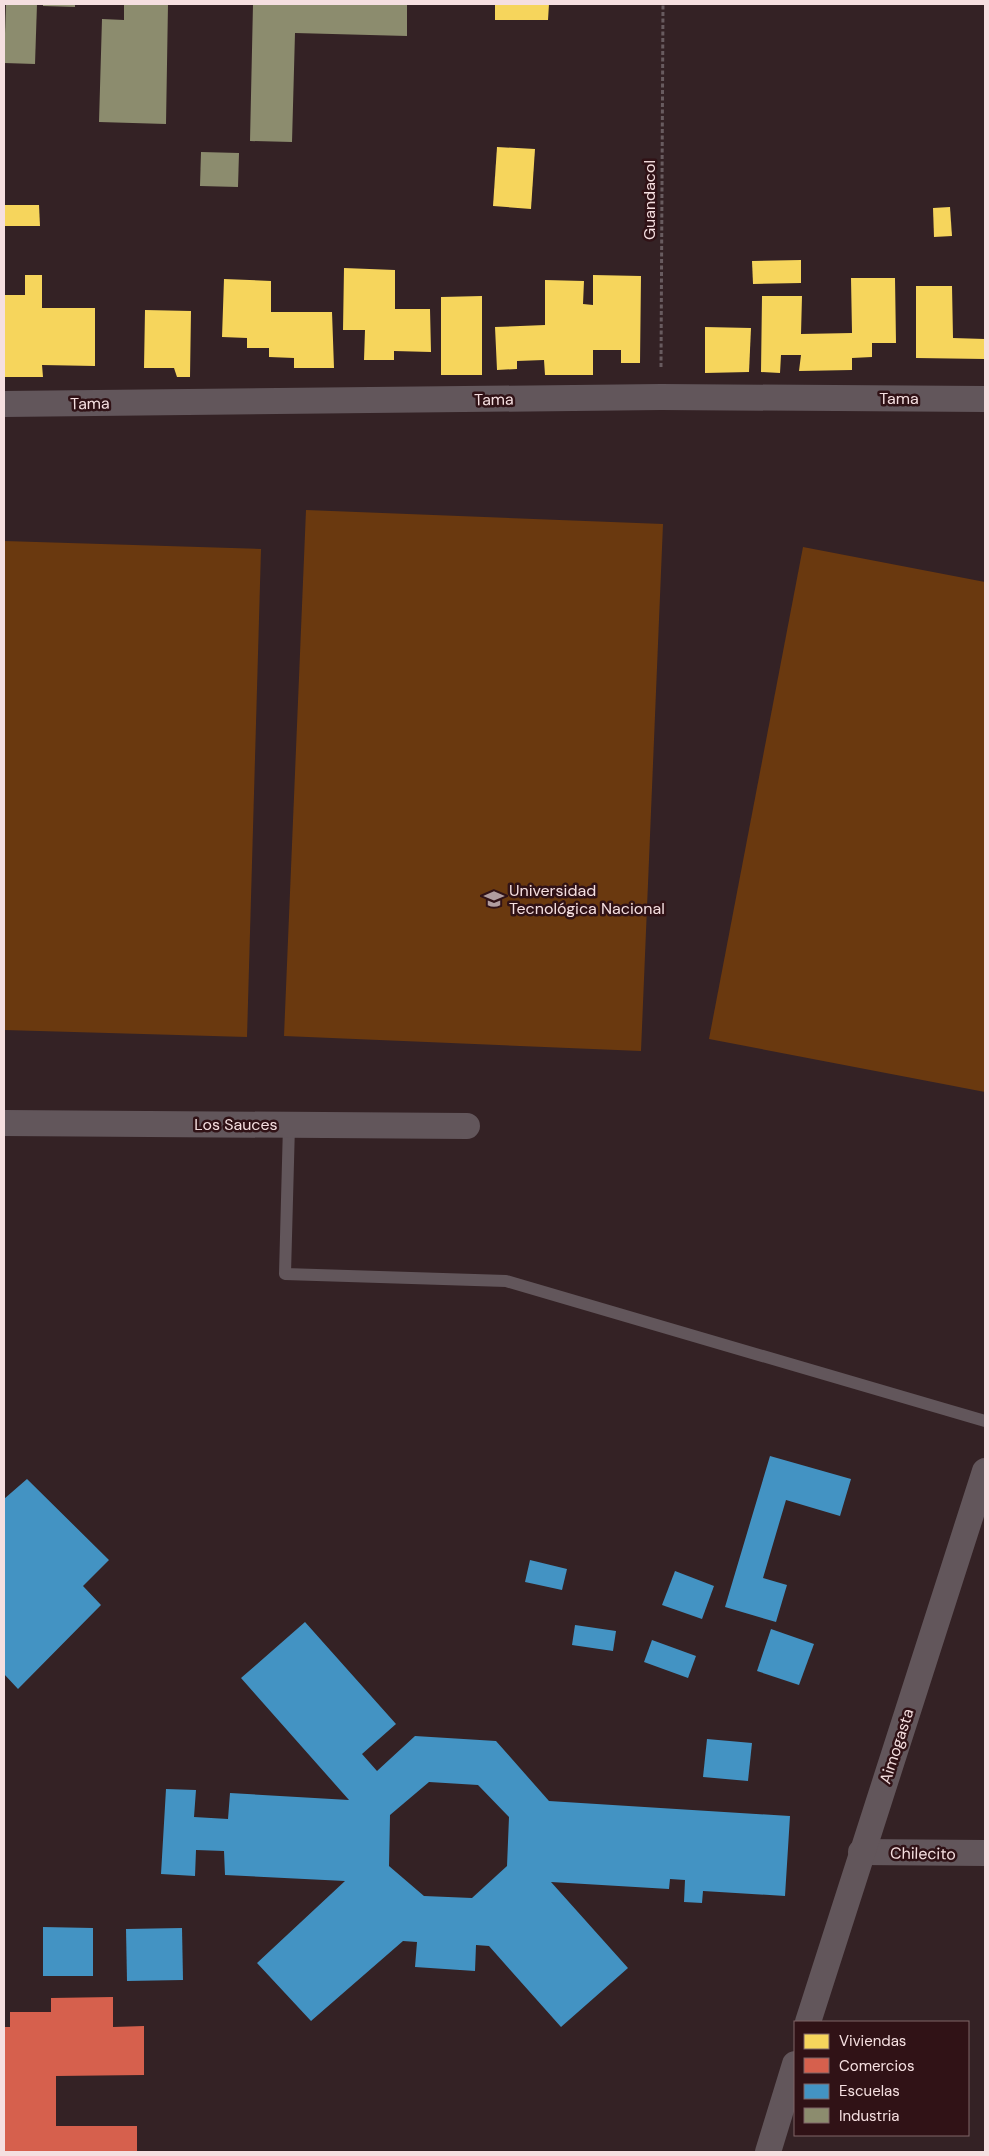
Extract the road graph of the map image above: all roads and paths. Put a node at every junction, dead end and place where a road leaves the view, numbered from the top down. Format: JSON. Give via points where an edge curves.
{"nodes":[{"id":1,"x":663,"y":4,"type":"edge"},
{"id":2,"x":661,"y":397,"type":"junction"},
{"id":3,"x":985,"y":399,"type":"edge"},
{"id":4,"x":4,"y":404,"type":"edge"},
{"id":5,"x":4,"y":1123,"type":"edge"},
{"id":6,"x":289,"y":1125,"type":"junction"},
{"id":7,"x":467,"y":1126,"type":"dead end"},
{"id":8,"x":985,"y":1421,"type":"edge"},
{"id":9,"x":984,"y":1481,"type":"edge"},
{"id":10,"x":861,"y":1852,"type":"junction"},
{"id":11,"x":985,"y":1853,"type":"edge"},
{"id":12,"x":808,"y":2021,"type":"edge"},
{"id":13,"x":794,"y":2067,"type":"edge"},
{"id":14,"x":768,"y":2152,"type":"edge"}],
"edges":[{"from":1,"to":2,"type":"path","name":"Guandacol"},
{"from":2,"to":3,"type":"street","name":"Tama"},
{"from":2,"to":4,"type":"street","name":"Tama"},
{"from":5,"to":6,"type":"street","name":"Los Sauces"},
{"from":6,"to":7,"type":"street","name":"Los Sauces"},
{"from":6,"to":8,"type":"lane","via":[[285,1274],[506,1281]]},
{"from":9,"to":10,"type":"street","name":"Aimogasta"},
{"from":10,"to":11,"type":"street","name":"Chilecito"},
{"from":10,"to":12,"type":"street","name":"Aimogasta"},
{"from":13,"to":14,"type":"street"}]}
